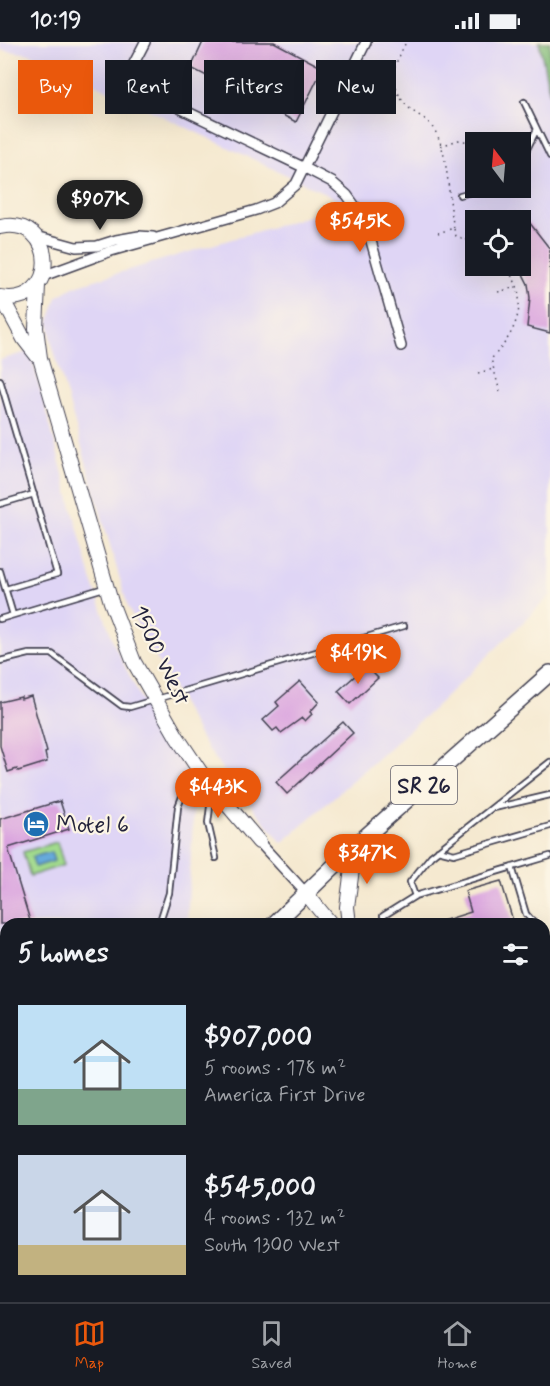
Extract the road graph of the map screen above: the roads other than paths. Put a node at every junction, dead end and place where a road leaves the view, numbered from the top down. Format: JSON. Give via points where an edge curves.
{"nodes":[{"id":1,"x":145,"y":42,"type":"edge"},
{"id":2,"x":366,"y":42,"type":"edge"},
{"id":3,"x":136,"y":60,"type":"edge"},
{"id":4,"x":524,"y":102,"type":"dead end"},
{"id":5,"x":192,"y":114,"type":"edge"},
{"id":6,"x":537,"y":129,"type":"junction"},
{"id":7,"x":531,"y":141,"type":"edge"},
{"id":8,"x":550,"y":156,"type":"edge"},
{"id":9,"x":305,"y":168,"type":"junction"},
{"id":10,"x":465,"y":194,"type":"edge"},
{"id":11,"x":460,"y":195,"type":"dead end"},
{"id":12,"x":0,"y":219,"type":"edge"},
{"id":13,"x":15,"y":225,"type":"junction"},
{"id":14,"x":0,"y":227,"type":"edge"},
{"id":15,"x":36,"y":236,"type":"junction"},
{"id":16,"x":161,"y":237,"type":"junction"},
{"id":17,"x":40,"y":280,"type":"junction"},
{"id":18,"x":1,"y":297,"type":"edge"},
{"id":19,"x":401,"y":346,"type":"dead end"},
{"id":20,"x":40,"y":358,"type":"junction"},
{"id":21,"x":0,"y":380,"type":"edge"},
{"id":22,"x":34,"y":494,"type":"junction"},
{"id":23,"x":0,"y":504,"type":"edge"},
{"id":24,"x":0,"y":571,"type":"edge"},
{"id":25,"x":106,"y":587,"type":"junction"},
{"id":26,"x":6,"y":590,"type":"junction"},
{"id":27,"x":13,"y":615,"type":"junction"},
{"id":28,"x":0,"y":619,"type":"edge"},
{"id":29,"x":404,"y":626,"type":"dead end"},
{"id":30,"x":0,"y":661,"type":"edge"},
{"id":31,"x":550,"y":673,"type":"edge"},
{"id":32,"x":155,"y":699,"type":"junction"},
{"id":33,"x":550,"y":762,"type":"edge"},
{"id":34,"x":203,"y":776,"type":"junction"},
{"id":35,"x":212,"y":788,"type":"junction"},
{"id":36,"x":550,"y":795,"type":"edge"},
{"id":37,"x":491,"y":808,"type":"junction"},
{"id":38,"x":550,"y":826,"type":"edge"},
{"id":39,"x":259,"y":842,"type":"joint"},
{"id":40,"x":355,"y":846,"type":"junction"},
{"id":41,"x":438,"y":850,"type":"junction"},
{"id":42,"x":550,"y":856,"type":"edge"},
{"id":43,"x":216,"y":858,"type":"dead end"},
{"id":44,"x":512,"y":867,"type":"junction"},
{"id":45,"x":305,"y":892,"type":"junction"},
{"id":46,"x":415,"y":896,"type":"junction"},
{"id":47,"x":161,"y":918,"type":"edge"},
{"id":48,"x":280,"y":918,"type":"edge"},
{"id":49,"x":327,"y":918,"type":"edge"},
{"id":50,"x":348,"y":918,"type":"edge"},
{"id":51,"x":384,"y":918,"type":"edge"},
{"id":52,"x":530,"y":918,"type":"edge"}],
"edges":[{"from":1,"to":3,"type":"street"},
{"from":2,"to":9,"type":"street"},
{"from":4,"to":6,"type":"lane"},
{"from":5,"to":9,"type":"street"},
{"from":6,"to":7,"type":"lane"},
{"from":6,"to":8,"type":"lane"},
{"from":9,"to":16,"type":"street","via":[[296,184],[274,203]]},
{"from":9,"to":19,"type":"street","via":[[332,182],[365,220]]},
{"from":10,"to":11,"type":"lane"},
{"from":12,"to":13,"type":"street"},
{"from":13,"to":14,"type":"street"},
{"from":13,"to":15,"type":"street"},
{"from":15,"to":16,"type":"street","via":[[76,247],[139,236]]},
{"from":15,"to":17,"type":"street","name":"1500 West","via":[[46,266]]},
{"from":16,"to":17,"type":"street","via":[[111,251]]},
{"from":17,"to":18,"type":"street","via":[[22,296]]},
{"from":17,"to":20,"type":"street","name":"1500 West","via":[[36,318]]},
{"from":18,"to":20,"type":"street","name":"1500 West","via":[[24,339]]},
{"from":20,"to":25,"type":"street","name":"1500 West"},
{"from":21,"to":22,"type":"lane"},
{"from":22,"to":23,"type":"lane"},
{"from":22,"to":26,"type":"lane","via":[[57,574]]},
{"from":24,"to":26,"type":"lane"},
{"from":25,"to":27,"type":"lane"},
{"from":25,"to":32,"type":"street","name":"1500 West","via":[[134,662]]},
{"from":26,"to":27,"type":"lane"},
{"from":27,"to":28,"type":"lane"},
{"from":29,"to":32,"type":"lane"},
{"from":30,"to":32,"type":"lane","via":[[29,654],[52,654],[122,706],[137,706]]},
{"from":31,"to":40,"type":"main road","number":"SR 26"},
{"from":32,"to":34,"type":"street","name":"1500 West"},
{"from":33,"to":37,"type":"lane"},
{"from":34,"to":35,"type":"street","name":"1500 West"},
{"from":34,"to":47,"type":"lane","via":[[185,789],[178,807],[169,893]]},
{"from":35,"to":39,"type":"street","name":"1500 West"},
{"from":35,"to":43,"type":"lane","via":[[208,823]]},
{"from":36,"to":37,"type":"lane"},
{"from":37,"to":41,"type":"lane"},
{"from":38,"to":41,"type":"lane","via":[[454,854]]},
{"from":39,"to":45,"type":"street","name":"1500 West"},
{"from":40,"to":45,"type":"main road","number":"SR 26"},
{"from":40,"to":50,"type":"street"},
{"from":41,"to":46,"type":"lane","via":[[410,882]]},
{"from":42,"to":44,"type":"lane"},
{"from":44,"to":46,"type":"lane"},
{"from":44,"to":52,"type":"lane"},
{"from":45,"to":48,"type":"main road","number":"SR 26"},
{"from":45,"to":49,"type":"street","name":"1500 West"},
{"from":46,"to":51,"type":"lane"}]}
